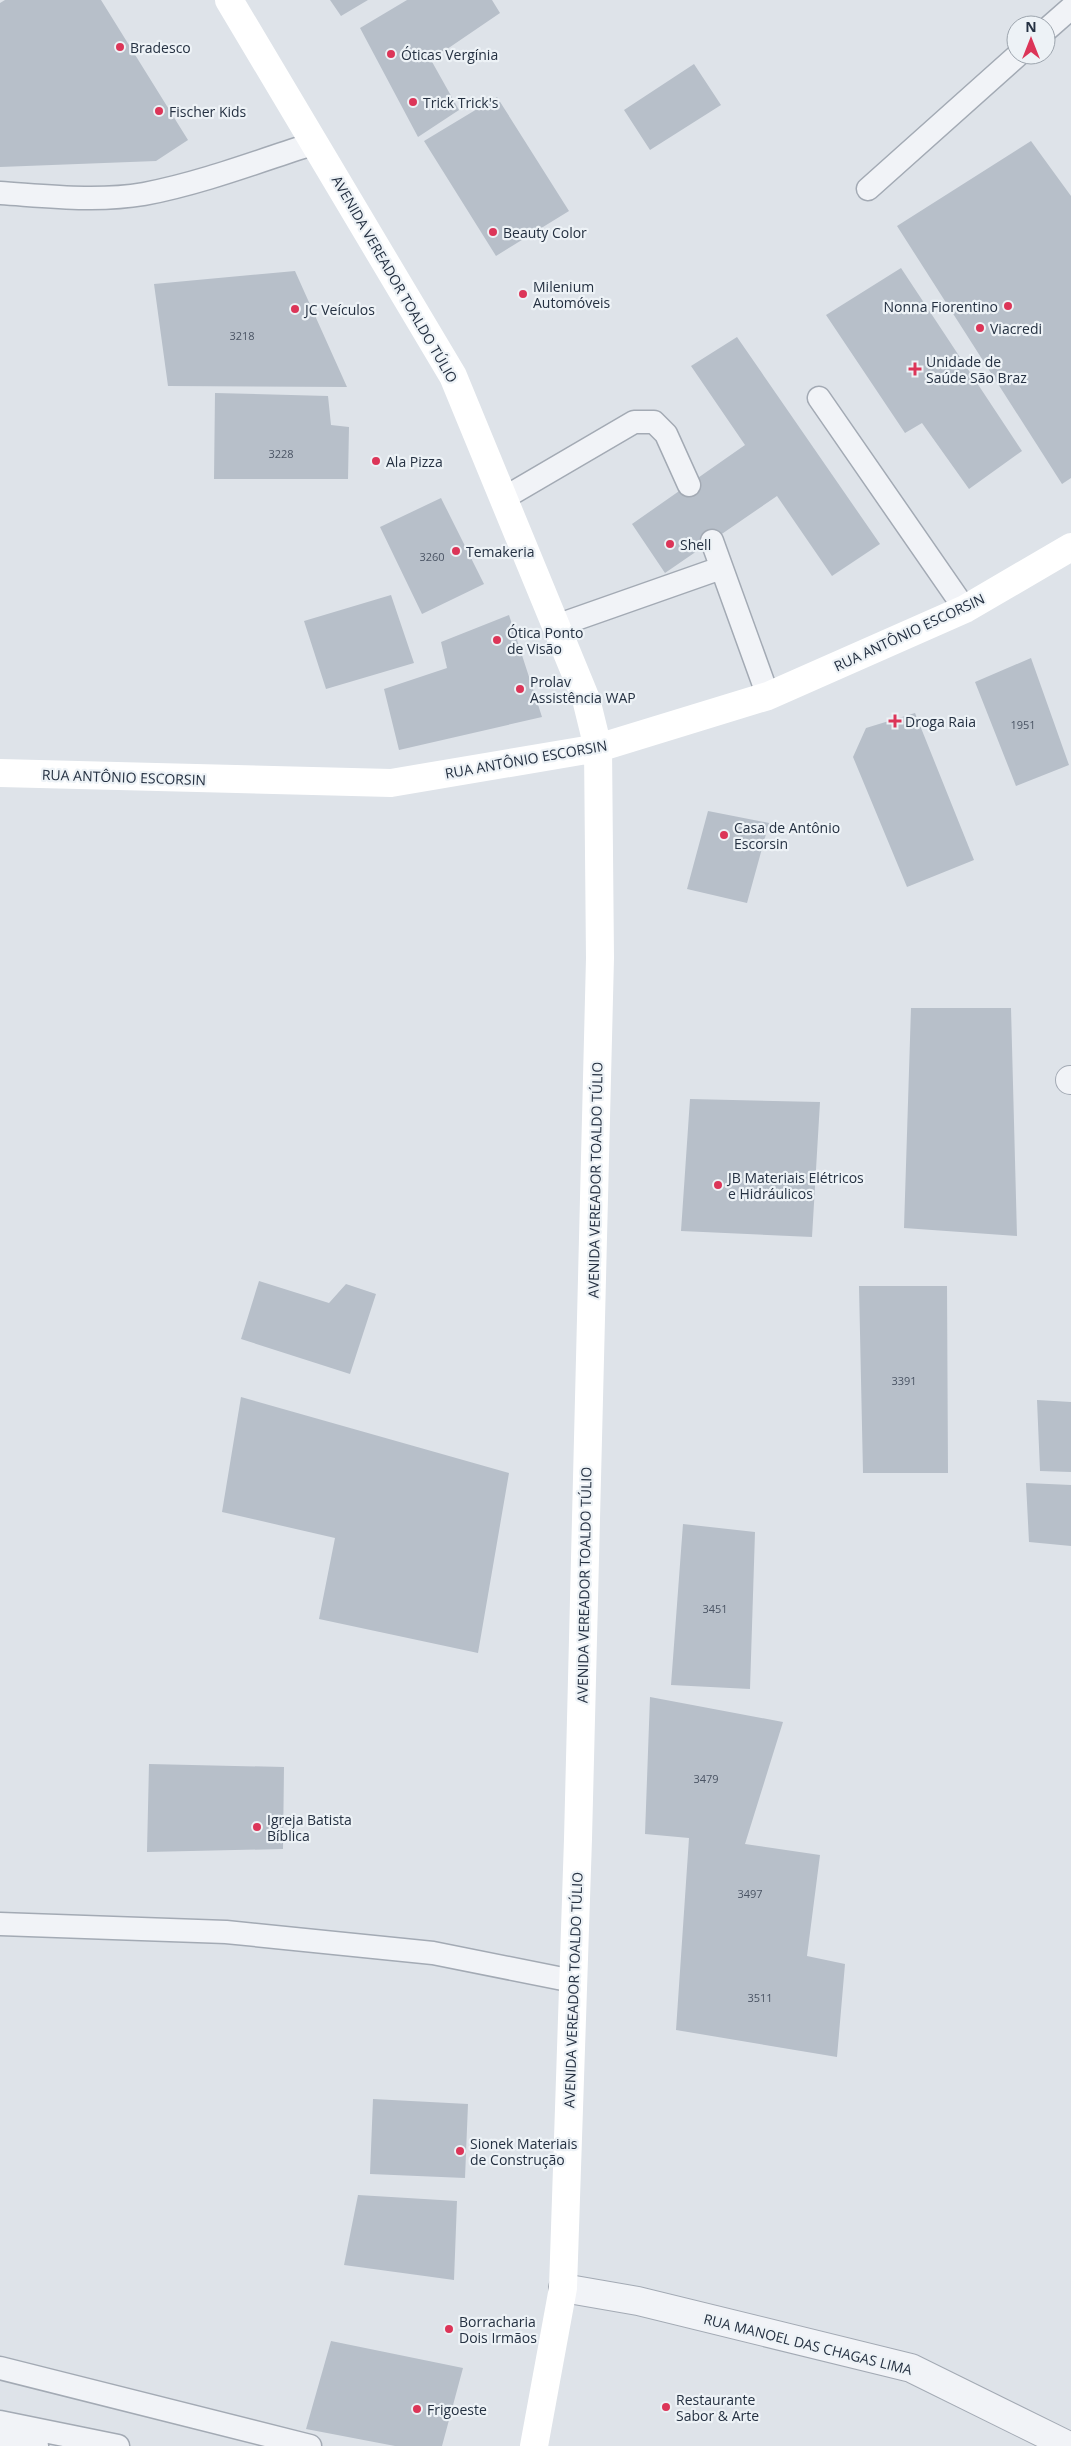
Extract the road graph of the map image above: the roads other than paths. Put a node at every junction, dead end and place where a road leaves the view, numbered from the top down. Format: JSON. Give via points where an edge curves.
{"nodes":[{"id":1,"x":230,"y":0,"type":"edge"},
{"id":2,"x":1071,"y":8,"type":"edge"},
{"id":3,"x":1056,"y":21,"type":"edge"},
{"id":4,"x":1007,"y":65,"type":"edge"},
{"id":5,"x":315,"y":143,"type":"junction"},
{"id":6,"x":868,"y":189,"type":"dead end"},
{"id":7,"x":0,"y":193,"type":"edge"},
{"id":8,"x":819,"y":398,"type":"dead end"},
{"id":9,"x":688,"y":485,"type":"dead end"},
{"id":10,"x":504,"y":498,"type":"junction"},
{"id":11,"x":712,"y":541,"type":"dead end"},
{"id":12,"x":1071,"y":547,"type":"edge"},
{"id":13,"x":721,"y":568,"type":"junction"},
{"id":14,"x":965,"y":609,"type":"junction"},
{"id":15,"x":556,"y":626,"type":"junction"},
{"id":16,"x":768,"y":696,"type":"junction"},
{"id":17,"x":598,"y":748,"type":"junction"},
{"id":18,"x":0,"y":773,"type":"edge"},
{"id":19,"x":0,"y":1924,"type":"edge"},
{"id":20,"x":573,"y":1981,"type":"junction"},
{"id":21,"x":563,"y":2288,"type":"junction"},
{"id":22,"x":0,"y":2368,"type":"edge"},
{"id":23,"x":0,"y":2422,"type":"edge"},
{"id":24,"x":0,"y":2438,"type":"edge"},
{"id":25,"x":37,"y":2446,"type":"edge"},
{"id":26,"x":118,"y":2446,"type":"edge"},
{"id":27,"x":310,"y":2446,"type":"edge"},
{"id":28,"x":534,"y":2446,"type":"edge"},
{"id":29,"x":1069,"y":2446,"type":"edge"}],
"edges":[{"from":1,"to":5,"type":"main road","name":"AVENIDA VEREADOR TOALDO TÚLIO"},
{"from":2,"to":3,"type":"lane"},
{"from":4,"to":6,"type":"lane"},
{"from":5,"to":7,"type":"lane","via":[[143,194],[85,198]]},
{"from":5,"to":10,"type":"main road","name":"AVENIDA VEREADOR TOALDO TÚLIO","via":[[453,376]]},
{"from":8,"to":14,"type":"lane"},
{"from":9,"to":10,"type":"lane","via":[[666,434],[654,422],[634,422]]},
{"from":10,"to":15,"type":"main road","name":"AVENIDA VEREADOR TOALDO TÚLIO"},
{"from":11,"to":13,"type":"lane"},
{"from":12,"to":14,"type":"main road","name":"RUA ANTÔNIO ESCORSIN"},
{"from":13,"to":15,"type":"lane"},
{"from":13,"to":16,"type":"lane"},
{"from":14,"to":16,"type":"main road","name":"RUA ANTÔNIO ESCORSIN"},
{"from":15,"to":17,"type":"main road","name":"AVENIDA VEREADOR TOALDO TÚLIO","via":[[586,699]]},
{"from":16,"to":17,"type":"main road","name":"RUA ANTÔNIO ESCORSIN"},
{"from":17,"to":18,"type":"main road","name":"RUA ANTÔNIO ESCORSIN","via":[[391,783]]},
{"from":17,"to":20,"type":"main road","name":"AVENIDA VEREADOR TOALDO TÚLIO","via":[[600,958]]},
{"from":19,"to":20,"type":"lane","via":[[226,1932],[433,1953]]},
{"from":20,"to":21,"type":"main road","name":"AVENIDA VEREADOR TOALDO TÚLIO"},
{"from":21,"to":28,"type":"main road","name":"AVENIDA VEREADOR TOALDO TÚLIO"},
{"from":21,"to":29,"type":"street","name":"RUA MANOEL DAS CHAGAS LIMA","via":[[638,2301],[911,2368]]},
{"from":22,"to":27,"type":"lane"},
{"from":23,"to":26,"type":"lane"},
{"from":24,"to":25,"type":"lane"}]}
